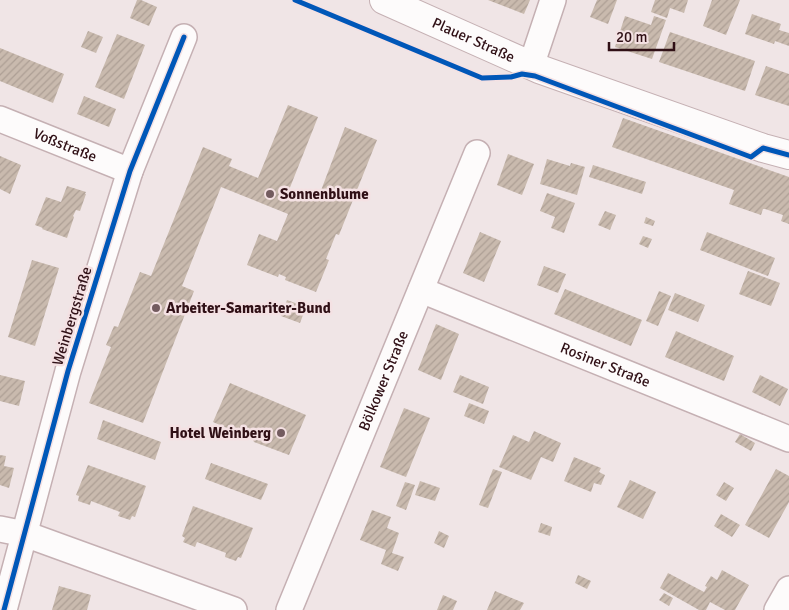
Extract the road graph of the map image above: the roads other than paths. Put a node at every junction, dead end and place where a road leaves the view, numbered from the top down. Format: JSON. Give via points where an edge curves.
{"nodes":[{"id":1,"x":384,"y":0,"type":"edge"},
{"id":2,"x":552,"y":0,"type":"edge"},
{"id":3,"x":184,"y":37,"type":"dead end"},
{"id":4,"x":531,"y":66,"type":"junction"},
{"id":5,"x":0,"y":119,"type":"edge"},
{"id":6,"x":477,"y":153,"type":"dead end"},
{"id":7,"x":789,"y":155,"type":"edge"},
{"id":8,"x":130,"y":171,"type":"junction"},
{"id":9,"x":421,"y":290,"type":"junction"},
{"id":10,"x":789,"y":439,"type":"edge"},
{"id":11,"x":0,"y":529,"type":"edge"},
{"id":12,"x":25,"y":534,"type":"junction"},
{"id":13,"x":789,"y":589,"type":"edge"},
{"id":14,"x":4,"y":610,"type":"edge"},
{"id":15,"x":234,"y":610,"type":"edge"},
{"id":16,"x":289,"y":610,"type":"edge"},
{"id":17,"x":777,"y":610,"type":"edge"}],
"edges":[{"from":1,"to":4,"type":"main road","name":"Plauer Straße"},
{"from":2,"to":4,"type":"street"},
{"from":3,"to":8,"type":"street","name":"Weinbergstraße"},
{"from":4,"to":7,"type":"main road","name":"Plauer Straße"},
{"from":5,"to":8,"type":"street","name":"Voßstraße"},
{"from":6,"to":9,"type":"street","name":"Bölkower Straße"},
{"from":8,"to":12,"type":"street","name":"Weinbergstraße","via":[[68,371]]},
{"from":9,"to":10,"type":"street","name":"Rosiner Straße"},
{"from":9,"to":16,"type":"street","name":"Bölkower Straße"},
{"from":11,"to":12,"type":"street"},
{"from":12,"to":14,"type":"street","name":"Weinbergstraße"},
{"from":12,"to":15,"type":"street"},
{"from":13,"to":17,"type":"street"}]}
